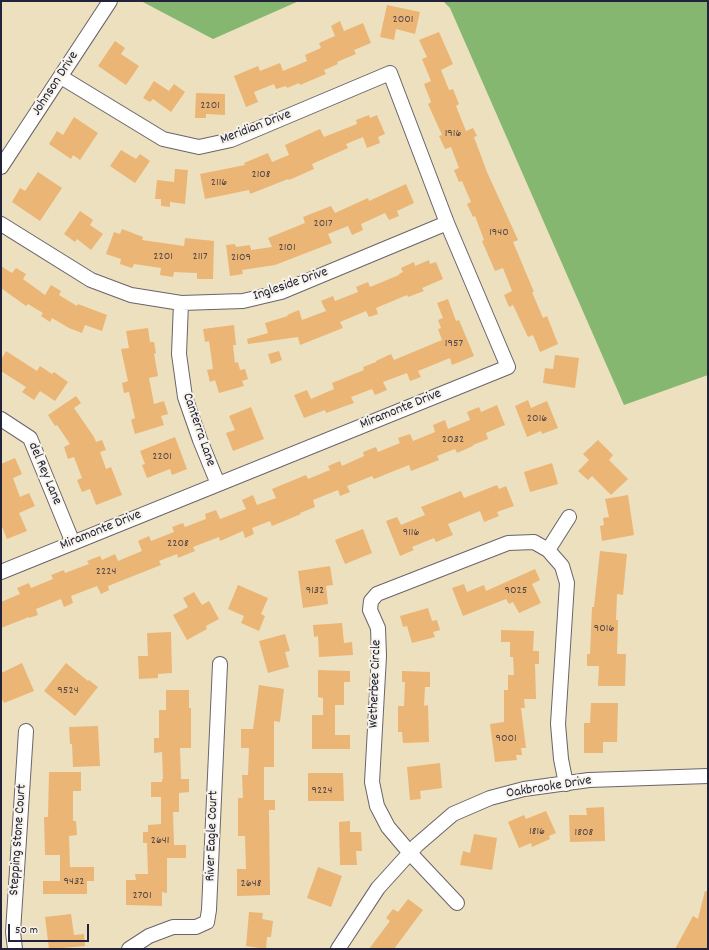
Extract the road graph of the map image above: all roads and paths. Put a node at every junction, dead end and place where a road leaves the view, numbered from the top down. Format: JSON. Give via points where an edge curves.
{"nodes":[{"id":1,"x":110,"y":1,"type":"edge"},
{"id":2,"x":390,"y":73,"type":"joint"},
{"id":3,"x":61,"y":77,"type":"junction"},
{"id":4,"x":1,"y":167,"type":"edge"},
{"id":5,"x":447,"y":223,"type":"junction"},
{"id":6,"x":1,"y":224,"type":"edge"},
{"id":7,"x":181,"y":303,"type":"junction"},
{"id":8,"x":1,"y":419,"type":"edge"},
{"id":9,"x":218,"y":484,"type":"junction"},
{"id":10,"x":569,"y":517,"type":"dead end"},
{"id":11,"x":73,"y":543,"type":"junction"},
{"id":12,"x":548,"y":550,"type":"junction"},
{"id":13,"x":1,"y":572,"type":"edge"},
{"id":14,"x":220,"y":664,"type":"dead end"},
{"id":15,"x":26,"y":731,"type":"dead end"},
{"id":16,"x":708,"y":776,"type":"edge"},
{"id":17,"x":566,"y":784,"type":"junction"},
{"id":18,"x":410,"y":853,"type":"junction"},
{"id":19,"x":457,"y":903,"type":"dead end"},
{"id":20,"x":15,"y":949,"type":"edge"},
{"id":21,"x":129,"y":949,"type":"edge"},
{"id":22,"x":338,"y":949,"type":"edge"}],
"edges":[{"from":1,"to":3,"type":"street","name":"Johnson Drive"},
{"from":2,"to":3,"type":"street","name":"Meridian Drive","via":[[230,140],[199,147],[163,139]]},
{"from":2,"to":5,"type":"street","name":"Miramonte Drive"},
{"from":3,"to":4,"type":"street","name":"Johnson Drive"},
{"from":5,"to":7,"type":"street","name":"Ingleside Drive","via":[[281,292],[243,301]]},
{"from":5,"to":9,"type":"street","name":"Miramonte Drive","via":[[508,368]]},
{"from":6,"to":7,"type":"street","name":"Ingleside Drive","via":[[91,280],[130,295]]},
{"from":7,"to":9,"type":"street","name":"Canterra Lane","via":[[178,354],[185,397]]},
{"from":8,"to":11,"type":"street","name":"del Rey Lane","via":[[30,438]]},
{"from":9,"to":11,"type":"street","name":"Miramonte Drive"},
{"from":10,"to":12,"type":"street"},
{"from":11,"to":13,"type":"street","name":"Miramonte Drive"},
{"from":12,"to":17,"type":"street","name":"Wetherbee Circle","via":[[562,566],[567,583],[558,724]]},
{"from":12,"to":18,"type":"street","name":"Wetherbee Circle","via":[[534,542],[508,543],[377,594],[371,601],[370,610],[378,628],[379,656],[372,782],[377,806],[388,827]]},
{"from":14,"to":21,"type":"street","name":"River Eagle Court","via":[[207,922],[196,927],[173,927],[149,936]]},
{"from":15,"to":20,"type":"street","name":"Stepping Stone Court","via":[[13,932]]},
{"from":16,"to":17,"type":"street","name":"Oakbrooke Drive","via":[[589,780]]},
{"from":17,"to":18,"type":"street","name":"Oakbrooke Drive","via":[[524,789],[490,798],[453,814]]},
{"from":18,"to":19,"type":"street","name":"Wetherbee Circle"},
{"from":18,"to":22,"type":"street","name":"Oakbrooke Drive","via":[[378,888]]}]}
